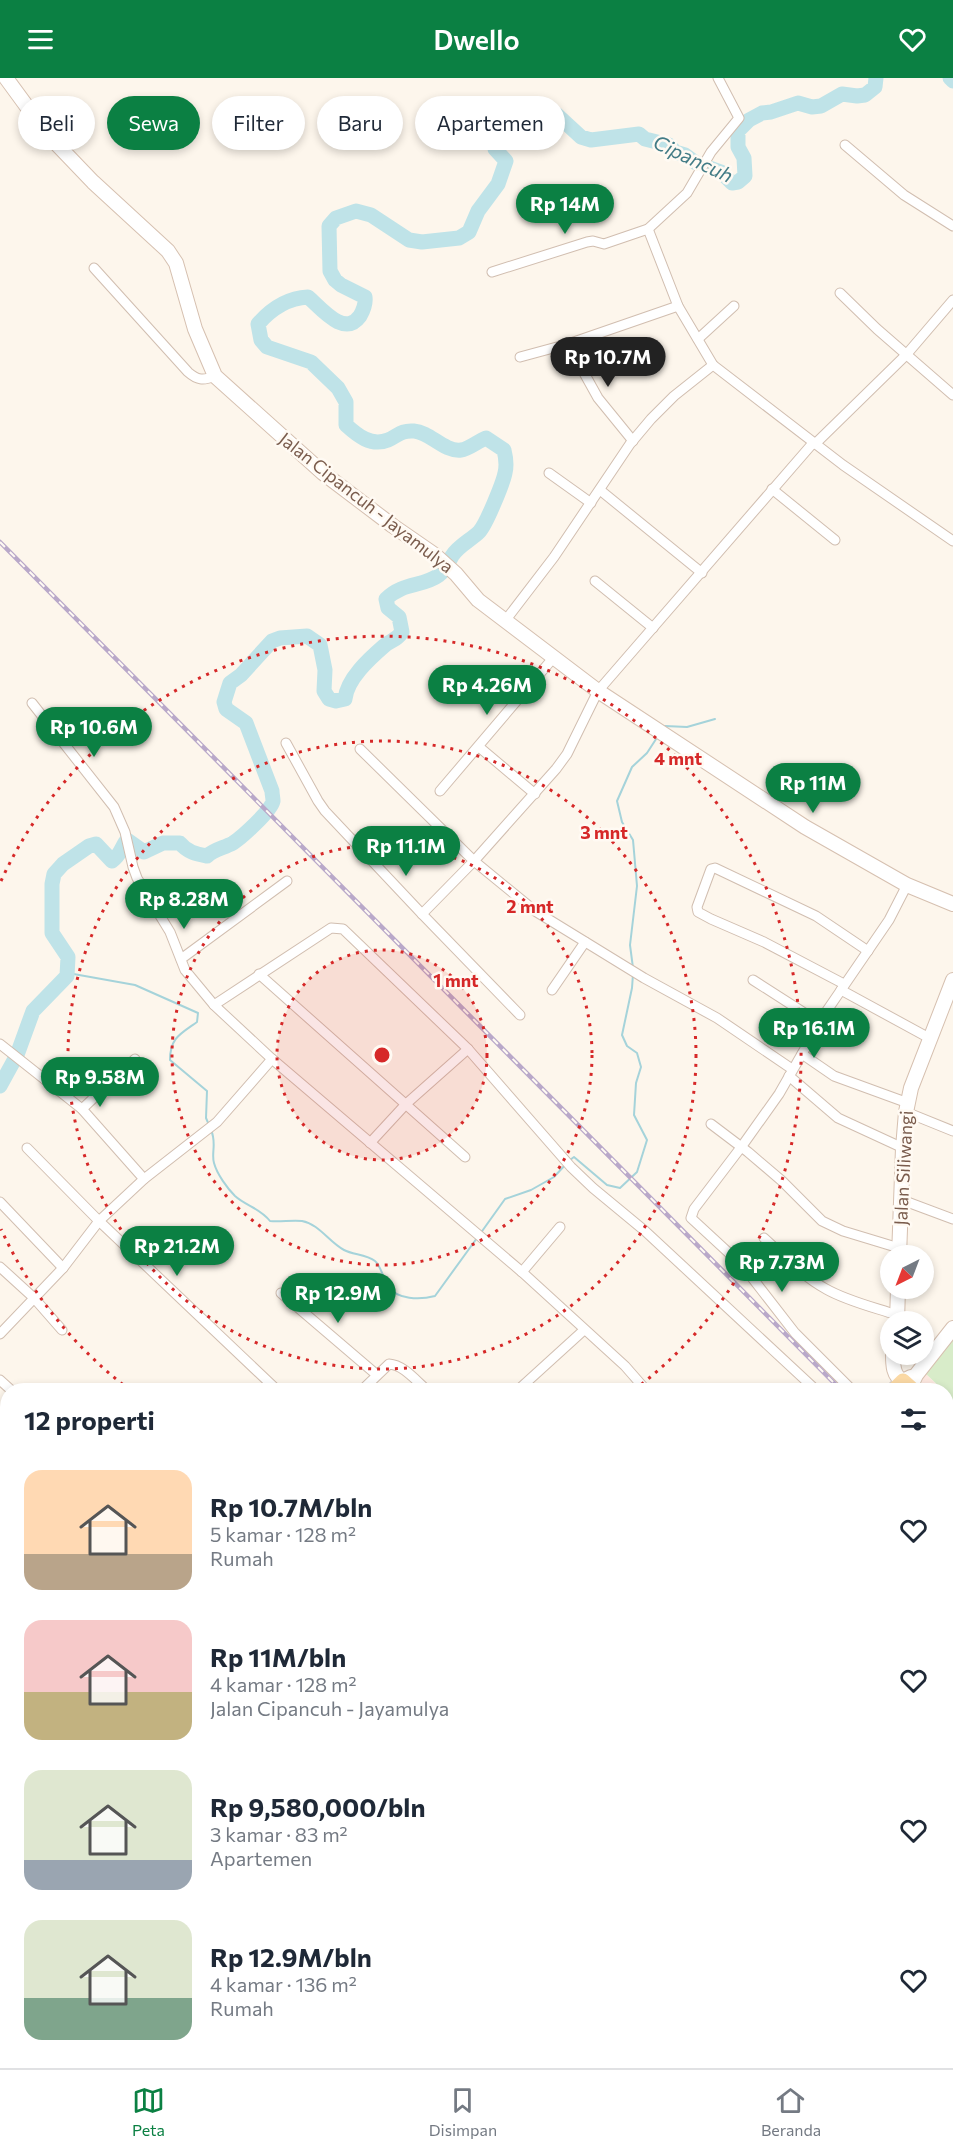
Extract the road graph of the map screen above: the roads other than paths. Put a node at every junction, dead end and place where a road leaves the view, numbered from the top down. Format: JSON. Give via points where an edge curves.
{"nodes":[{"id":1,"x":6,"y":78,"type":"edge"},
{"id":2,"x":718,"y":78,"type":"edge"},
{"id":3,"x":845,"y":144,"type":"dead end"},
{"id":4,"x":953,"y":226,"type":"edge"},
{"id":5,"x":648,"y":229,"type":"junction"},
{"id":6,"x":94,"y":268,"type":"dead end"},
{"id":7,"x":492,"y":272,"type":"dead end"},
{"id":8,"x":840,"y":293,"type":"dead end"},
{"id":9,"x":953,"y":300,"type":"edge"},
{"id":10,"x":678,"y":306,"type":"junction"},
{"id":11,"x":734,"y":306,"type":"dead end"},
{"id":12,"x":698,"y":339,"type":"junction"},
{"id":13,"x":568,"y":344,"type":"junction"},
{"id":14,"x":906,"y":355,"type":"junction"},
{"id":15,"x":519,"y":357,"type":"dead end"},
{"id":16,"x":713,"y":365,"type":"junction"},
{"id":17,"x":214,"y":376,"type":"junction"},
{"id":18,"x":953,"y":395,"type":"edge"},
{"id":19,"x":633,"y":441,"type":"junction"},
{"id":20,"x":814,"y":444,"type":"junction"},
{"id":21,"x":549,"y":473,"type":"dead end"},
{"id":22,"x":772,"y":489,"type":"junction"},
{"id":23,"x":600,"y":490,"type":"junction"},
{"id":24,"x":591,"y":503,"type":"junction"},
{"id":25,"x":836,"y":540,"type":"dead end"},
{"id":26,"x":953,"y":541,"type":"edge"},
{"id":27,"x":702,"y":573,"type":"junction"},
{"id":28,"x":595,"y":581,"type":"dead end"},
{"id":29,"x":505,"y":621,"type":"junction"},
{"id":30,"x":653,"y":628,"type":"junction"},
{"id":31,"x":554,"y":657,"type":"junction"},
{"id":32,"x":598,"y":691,"type":"junction"},
{"id":33,"x":32,"y":703,"type":"dead end"},
{"id":34,"x":286,"y":743,"type":"dead end"},
{"id":35,"x":478,"y":747,"type":"junction"},
{"id":36,"x":360,"y":749,"type":"dead end"},
{"id":37,"x":440,"y":791,"type":"dead end"},
{"id":38,"x":535,"y":794,"type":"junction"},
{"id":39,"x":474,"y":861,"type":"junction"},
{"id":40,"x":287,"y":881,"type":"dead end"},
{"id":41,"x":907,"y":885,"type":"junction"},
{"id":42,"x":953,"y":904,"type":"edge"},
{"id":43,"x":422,"y":914,"type":"junction"},
{"id":44,"x":585,"y":942,"type":"junction"},
{"id":45,"x":868,"y":951,"type":"junction"},
{"id":46,"x":181,"y":959,"type":"junction"},
{"id":47,"x":260,"y":974,"type":"junction"},
{"id":48,"x":753,"y":980,"type":"dead end"},
{"id":49,"x":953,"y":980,"type":"edge"},
{"id":50,"x":843,"y":987,"type":"junction"},
{"id":51,"x":552,"y":990,"type":"dead end"},
{"id":52,"x":214,"y":1005,"type":"junction"},
{"id":53,"x":949,"y":1006,"type":"edge"},
{"id":54,"x":520,"y":1015,"type":"dead end"},
{"id":55,"x":820,"y":1023,"type":"junction"},
{"id":56,"x":931,"y":1039,"type":"junction"},
{"id":57,"x":0,"y":1044,"type":"edge"},
{"id":58,"x":468,"y":1049,"type":"junction"},
{"id":59,"x":802,"y":1054,"type":"junction"},
{"id":60,"x":135,"y":1059,"type":"dead end"},
{"id":61,"x":272,"y":1059,"type":"junction"},
{"id":62,"x":791,"y":1072,"type":"junction"},
{"id":63,"x":406,"y":1104,"type":"junction"},
{"id":64,"x":907,"y":1108,"type":"junction"},
{"id":65,"x":82,"y":1109,"type":"junction"},
{"id":66,"x":711,"y":1124,"type":"dead end"},
{"id":67,"x":953,"y":1131,"type":"edge"},
{"id":68,"x":370,"y":1143,"type":"junction"},
{"id":69,"x":742,"y":1146,"type":"junction"},
{"id":70,"x":27,"y":1148,"type":"dead end"},
{"id":71,"x":903,"y":1148,"type":"junction"},
{"id":72,"x":465,"y":1157,"type":"dead end"},
{"id":73,"x":144,"y":1179,"type":"junction"},
{"id":74,"x":902,"y":1200,"type":"junction"},
{"id":75,"x":0,"y":1202,"type":"edge"},
{"id":76,"x":953,"y":1219,"type":"edge"},
{"id":77,"x":99,"y":1221,"type":"junction"},
{"id":78,"x":560,"y":1227,"type":"dead end"},
{"id":79,"x":764,"y":1238,"type":"dead end"},
{"id":80,"x":880,"y":1245,"type":"edge"},
{"id":81,"x":899,"y":1245,"type":"edge"},
{"id":82,"x":0,"y":1267,"type":"edge"},
{"id":83,"x":63,"y":1268,"type":"junction"},
{"id":84,"x":522,"y":1272,"type":"junction"},
{"id":85,"x":281,"y":1293,"type":"dead end"},
{"id":86,"x":34,"y":1298,"type":"junction"},
{"id":87,"x":880,"y":1311,"type":"edge"},
{"id":88,"x":953,"y":1328,"type":"edge"},
{"id":89,"x":62,"y":1330,"type":"dead end"},
{"id":90,"x":584,"y":1330,"type":"junction"},
{"id":91,"x":0,"y":1334,"type":"edge"},
{"id":92,"x":894,"y":1365,"type":"edge"},
{"id":93,"x":377,"y":1375,"type":"junction"},
{"id":94,"x":270,"y":1383,"type":"edge"},
{"id":95,"x":369,"y":1383,"type":"edge"},
{"id":96,"x":419,"y":1383,"type":"edge"},
{"id":97,"x":526,"y":1383,"type":"edge"},
{"id":98,"x":640,"y":1383,"type":"edge"},
{"id":99,"x":808,"y":1383,"type":"edge"},
{"id":100,"x":845,"y":1383,"type":"edge"},
{"id":101,"x":903,"y":1383,"type":"edge"},
{"id":102,"x":909,"y":1383,"type":"edge"}],
"edges":[{"from":1,"to":17,"type":"street","name":"Jalan Cipancuh - Jayamulya","via":[[47,134],[172,256]]},
{"from":2,"to":5,"type":"street","via":[[739,118],[711,152],[687,193]]},
{"from":3,"to":4,"type":"street","via":[[904,195]]},
{"from":5,"to":7,"type":"street","via":[[604,244],[590,241]]},
{"from":5,"to":10,"type":"street"},
{"from":6,"to":17,"type":"street","via":[[195,377],[203,380]]},
{"from":8,"to":14,"type":"street"},
{"from":9,"to":14,"type":"street"},
{"from":10,"to":12,"type":"street"},
{"from":10,"to":13,"type":"street"},
{"from":11,"to":12,"type":"street"},
{"from":12,"to":16,"type":"street"},
{"from":13,"to":15,"type":"street"},
{"from":13,"to":19,"type":"street","via":[[598,398]]},
{"from":14,"to":18,"type":"street"},
{"from":14,"to":20,"type":"street"},
{"from":16,"to":19,"type":"street","via":[[674,396]]},
{"from":16,"to":20,"type":"street"},
{"from":17,"to":29,"type":"street","name":"Jalan Cipancuh - Jayamulya","via":[[323,473],[435,555],[472,595]]},
{"from":19,"to":23,"type":"street"},
{"from":20,"to":22,"type":"street"},
{"from":20,"to":26,"type":"street"},
{"from":21,"to":24,"type":"street"},
{"from":22,"to":25,"type":"street"},
{"from":22,"to":27,"type":"street"},
{"from":23,"to":24,"type":"street"},
{"from":23,"to":27,"type":"street"},
{"from":24,"to":29,"type":"street"},
{"from":27,"to":30,"type":"street"},
{"from":28,"to":30,"type":"street"},
{"from":29,"to":31,"type":"street","name":"Jalan Cipancuh - Jayamulya"},
{"from":30,"to":32,"type":"street"},
{"from":31,"to":32,"type":"street","name":"Jalan Cipancuh - Jayamulya"},
{"from":31,"to":35,"type":"street"},
{"from":32,"to":38,"type":"street","via":[[567,754]]},
{"from":32,"to":41,"type":"street","name":"Jalan Cipancuh - Jayamulya","via":[[805,827]]},
{"from":33,"to":46,"type":"street","via":[[114,807],[137,878],[170,932]]},
{"from":34,"to":43,"type":"street","via":[[321,806]]},
{"from":35,"to":37,"type":"street"},
{"from":35,"to":38,"type":"street"},
{"from":36,"to":39,"type":"street"},
{"from":38,"to":39,"type":"street"},
{"from":39,"to":43,"type":"street"},
{"from":39,"to":44,"type":"street","via":[[535,911]]},
{"from":40,"to":46,"type":"street"},
{"from":41,"to":42,"type":"street","name":"Jalan Cipancuh - Jayamulya"},
{"from":41,"to":45,"type":"street"},
{"from":43,"to":54,"type":"street"},
{"from":44,"to":51,"type":"street"},
{"from":44,"to":62,"type":"street","via":[[717,1018]]},
{"from":45,"to":50,"type":"street"},
{"from":45,"to":50,"type":"street","via":[[816,916],[711,869],[698,912],[764,942]]},
{"from":46,"to":52,"type":"street","via":[[185,970]]},
{"from":47,"to":52,"type":"street"},
{"from":47,"to":58,"type":"street","via":[[338,927]]},
{"from":47,"to":63,"type":"street"},
{"from":48,"to":55,"type":"street"},
{"from":49,"to":53,"type":"street","name":"Jalan Siliwangi"},
{"from":50,"to":55,"type":"street"},
{"from":50,"to":56,"type":"street"},
{"from":52,"to":61,"type":"street"},
{"from":53,"to":56,"type":"street","name":"Jalan Siliwangi"},
{"from":55,"to":59,"type":"street"},
{"from":56,"to":64,"type":"street","name":"Jalan Siliwangi"},
{"from":57,"to":65,"type":"street"},
{"from":58,"to":63,"type":"street"},
{"from":58,"to":99,"type":"street","via":[[568,1164]]},
{"from":59,"to":62,"type":"street"},
{"from":59,"to":64,"type":"street","via":[[834,1076]]},
{"from":60,"to":65,"type":"street"},
{"from":61,"to":68,"type":"street"},
{"from":61,"to":73,"type":"street","via":[[217,1122]]},
{"from":62,"to":69,"type":"street"},
{"from":62,"to":71,"type":"street","via":[[838,1118]]},
{"from":63,"to":68,"type":"street"},
{"from":63,"to":72,"type":"street"},
{"from":64,"to":67,"type":"street"},
{"from":64,"to":71,"type":"street","name":"Jalan Siliwangi"},
{"from":65,"to":73,"type":"street"},
{"from":66,"to":69,"type":"street"},
{"from":68,"to":84,"type":"street"},
{"from":69,"to":80,"type":"street","via":[[822,1221]]},
{"from":69,"to":100,"type":"street","via":[[691,1218],[737,1260],[795,1333]]},
{"from":70,"to":77,"type":"street"},
{"from":71,"to":74,"type":"street","name":"Jalan Siliwangi"},
{"from":73,"to":77,"type":"street"},
{"from":74,"to":76,"type":"street"},
{"from":74,"to":81,"type":"street","name":"Jalan Siliwangi"},
{"from":75,"to":83,"type":"street"},
{"from":77,"to":83,"type":"street"},
{"from":77,"to":94,"type":"street"},
{"from":78,"to":84,"type":"street"},
{"from":79,"to":87,"type":"street","via":[[823,1288]]},
{"from":82,"to":86,"type":"street"},
{"from":83,"to":86,"type":"street"},
{"from":84,"to":90,"type":"street"},
{"from":85,"to":93,"type":"street"},
{"from":86,"to":89,"type":"street"},
{"from":86,"to":91,"type":"street"},
{"from":88,"to":102,"type":"street"},
{"from":90,"to":97,"type":"street"},
{"from":90,"to":98,"type":"street"},
{"from":92,"to":101,"type":"street","via":[[897,1378]]},
{"from":93,"to":95,"type":"street"},
{"from":93,"to":96,"type":"street","via":[[389,1364],[395,1364]]}]}
